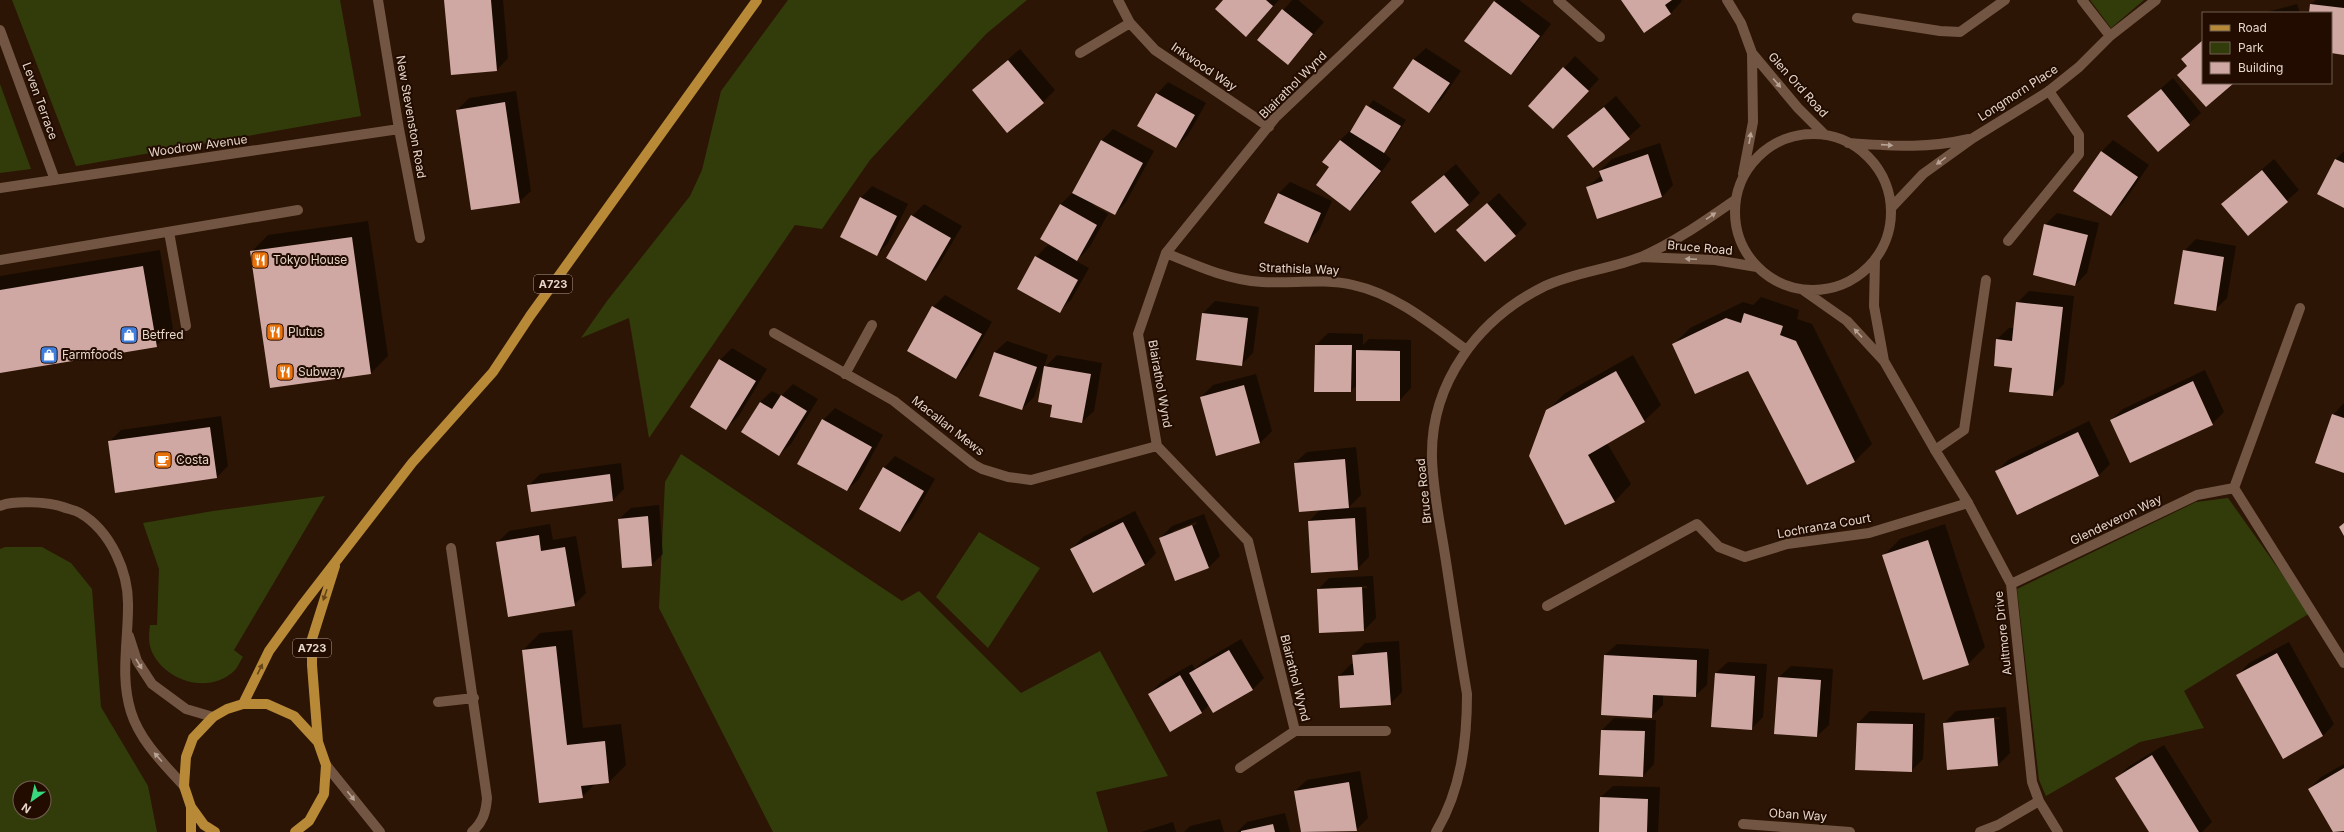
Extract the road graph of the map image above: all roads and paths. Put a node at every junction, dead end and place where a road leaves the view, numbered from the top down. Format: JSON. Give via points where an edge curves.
{"nodes":[{"id":1,"x":378,"y":0,"type":"edge"},
{"id":2,"x":757,"y":0,"type":"edge"},
{"id":3,"x":1118,"y":0,"type":"edge"},
{"id":4,"x":1399,"y":0,"type":"edge"},
{"id":5,"x":1558,"y":0,"type":"edge"},
{"id":6,"x":1727,"y":0,"type":"edge"},
{"id":7,"x":2005,"y":0,"type":"edge"},
{"id":8,"x":2082,"y":0,"type":"edge"},
{"id":9,"x":2156,"y":0,"type":"edge"},
{"id":10,"x":1857,"y":18,"type":"dead end"},
{"id":11,"x":1130,"y":23,"type":"junction"},
{"id":12,"x":0,"y":30,"type":"edge"},
{"id":13,"x":2110,"y":36,"type":"junction"},
{"id":14,"x":1600,"y":37,"type":"dead end"},
{"id":15,"x":1080,"y":52,"type":"dead end"},
{"id":16,"x":1752,"y":53,"type":"junction"},
{"id":17,"x":2048,"y":92,"type":"junction"},
{"id":18,"x":1269,"y":127,"type":"junction"},
{"id":19,"x":399,"y":129,"type":"junction"},
{"id":20,"x":1825,"y":135,"type":"junction"},
{"id":21,"x":1973,"y":138,"type":"junction"},
{"id":22,"x":1848,"y":143,"type":"junction"},
{"id":23,"x":1743,"y":176,"type":"junction"},
{"id":24,"x":55,"y":180,"type":"junction"},
{"id":25,"x":0,"y":188,"type":"edge"},
{"id":26,"x":1735,"y":200,"type":"junction"},
{"id":27,"x":1891,"y":208,"type":"junction"},
{"id":28,"x":298,"y":210,"type":"dead end"},
{"id":29,"x":169,"y":232,"type":"junction"},
{"id":30,"x":420,"y":238,"type":"dead end"},
{"id":31,"x":2008,"y":241,"type":"dead end"},
{"id":32,"x":1166,"y":253,"type":"junction"},
{"id":33,"x":1641,"y":257,"type":"junction"},
{"id":34,"x":1875,"y":259,"type":"junction"},
{"id":35,"x":0,"y":260,"type":"edge"},
{"id":36,"x":1757,"y":267,"type":"junction"},
{"id":37,"x":1986,"y":280,"type":"dead end"},
{"id":38,"x":1803,"y":290,"type":"junction"},
{"id":39,"x":2300,"y":308,"type":"dead end"},
{"id":40,"x":872,"y":325,"type":"dead end"},
{"id":41,"x":186,"y":326,"type":"dead end"},
{"id":42,"x":774,"y":333,"type":"dead end"},
{"id":43,"x":1465,"y":349,"type":"junction"},
{"id":44,"x":1884,"y":361,"type":"junction"},
{"id":45,"x":845,"y":374,"type":"junction"},
{"id":46,"x":1157,"y":446,"type":"junction"},
{"id":47,"x":1935,"y":450,"type":"junction"},
{"id":48,"x":2234,"y":488,"type":"junction"},
{"id":49,"x":1968,"y":503,"type":"junction"},
{"id":50,"x":0,"y":506,"type":"edge"},
{"id":51,"x":451,"y":548,"type":"dead end"},
{"id":52,"x":338,"y":558,"type":"junction"},
{"id":53,"x":2012,"y":584,"type":"junction"},
{"id":54,"x":1547,"y":606,"type":"dead end"},
{"id":55,"x":126,"y":628,"type":"junction"},
{"id":56,"x":2344,"y":663,"type":"edge"},
{"id":57,"x":474,"y":698,"type":"junction"},
{"id":58,"x":438,"y":702,"type":"dead end"},
{"id":59,"x":244,"y":704,"type":"junction"},
{"id":60,"x":213,"y":717,"type":"junction"},
{"id":61,"x":1295,"y":731,"type":"junction"},
{"id":62,"x":1386,"y":731,"type":"dead end"},
{"id":63,"x":318,"y":742,"type":"junction"},
{"id":64,"x":326,"y":765,"type":"junction"},
{"id":65,"x":1240,"y":768,"type":"dead end"},
{"id":66,"x":184,"y":786,"type":"junction"},
{"id":67,"x":2039,"y":801,"type":"junction"},
{"id":68,"x":191,"y":807,"type":"junction"},
{"id":69,"x":1743,"y":824,"type":"dead end"},
{"id":70,"x":191,"y":832,"type":"edge"},
{"id":71,"x":215,"y":832,"type":"edge"},
{"id":72,"x":295,"y":832,"type":"edge"},
{"id":73,"x":380,"y":832,"type":"edge"},
{"id":74,"x":472,"y":832,"type":"edge"},
{"id":75,"x":1436,"y":832,"type":"edge"},
{"id":76,"x":1850,"y":832,"type":"edge"},
{"id":77,"x":1980,"y":832,"type":"edge"},
{"id":78,"x":2058,"y":832,"type":"edge"}],
"edges":[{"from":1,"to":19,"type":"street","name":"New Stevenston Road"},
{"from":2,"to":52,"type":"main road","number":"A723","via":[[530,316],[493,372],[412,463]]},
{"from":3,"to":11,"type":"street","name":"Inkwood Way"},
{"from":4,"to":18,"type":"street","name":"Blairathol Wynd","via":[[1275,118]]},
{"from":5,"to":14,"type":"street"},
{"from":6,"to":16,"type":"street","name":"Glen Ord Road","via":[[1741,23]]},
{"from":7,"to":10,"type":"street","via":[[1960,32]]},
{"from":8,"to":13,"type":"street"},
{"from":9,"to":13,"type":"street","name":"Longmorn Place"},
{"from":11,"to":15,"type":"street"},
{"from":11,"to":18,"type":"street","name":"Inkwood Way","via":[[1155,50]]},
{"from":12,"to":24,"type":"street","name":"Leven Terrace"},
{"from":13,"to":17,"type":"street","name":"Longmorn Place","via":[[2079,67]]},
{"from":16,"to":20,"type":"street","name":"Glen Ord Road","one_way":true,"via":[[1798,108]]},
{"from":23,"to":16,"type":"street","name":"Glen Ord Road","one_way":true,"via":[[1753,122]]},
{"from":17,"to":21,"type":"street","name":"Longmorn Place"},
{"from":17,"to":31,"type":"street","via":[[2079,135],[2079,154]]},
{"from":18,"to":32,"type":"street","name":"Blairathol Wynd"},
{"from":19,"to":24,"type":"street","name":"Woodrow Avenue"},
{"from":19,"to":30,"type":"street","name":"New Stevenston Road"},
{"from":20,"to":22,"type":"street"},
{"from":20,"to":23,"type":"street","via":[[1801,135],[1777,142],[1757,156]]},
{"from":22,"to":21,"type":"street","name":"Longmorn Place","one_way":true,"via":[[1910,147],[1939,145]]},
{"from":21,"to":27,"type":"street","name":"Longmorn Place","one_way":true,"via":[[1923,174]]},
{"from":22,"to":27,"type":"street","via":[[1870,159],[1885,182]]},
{"from":23,"to":26,"type":"street"},
{"from":24,"to":25,"type":"street","name":"Woodrow Avenue"},
{"from":33,"to":26,"type":"street","name":"Bruce Road","one_way":true,"via":[[1691,230]]},
{"from":26,"to":36,"type":"street","via":[[1736,224],[1741,242]]},
{"from":27,"to":34,"type":"street","via":[[1888,235]]},
{"from":28,"to":29,"type":"street"},
{"from":29,"to":35,"type":"street"},
{"from":29,"to":41,"type":"street"},
{"from":32,"to":43,"type":"street","name":"Strathisla Way","via":[[1214,273],[1253,280],[1333,282],[1376,292],[1398,302]]},
{"from":32,"to":46,"type":"street","name":"Blairathol Wynd","via":[[1138,334]]},
{"from":36,"to":33,"type":"street","name":"Bruce Road","one_way":true,"via":[[1715,260]]},
{"from":33,"to":43,"type":"street","name":"Bruce Road","via":[[1583,272],[1545,286],[1489,325]]},
{"from":34,"to":38,"type":"street","via":[[1855,278],[1830,289]]},
{"from":34,"to":44,"type":"street","name":"Aultmore Drive","via":[[1874,306]]},
{"from":36,"to":38,"type":"street","via":[[1777,282]]},
{"from":37,"to":47,"type":"street","via":[[1964,430]]},
{"from":44,"to":38,"type":"street","name":"Aultmore Drive","one_way":true,"via":[[1847,321]]},
{"from":39,"to":48,"type":"street"},
{"from":40,"to":45,"type":"street"},
{"from":42,"to":45,"type":"street","name":"Macallan Mews"},
{"from":43,"to":75,"type":"street","name":"Bruce Road","via":[[1442,396],[1435,421],[1432,458],[1466,694],[1467,723],[1464,758]]},
{"from":44,"to":47,"type":"street","name":"Aultmore Drive"},
{"from":45,"to":46,"type":"street","name":"Macallan Mews","via":[[894,401],[973,464],[1008,477],[1031,480]]},
{"from":46,"to":61,"type":"street","name":"Blairathol Wynd","via":[[1248,541]]},
{"from":47,"to":49,"type":"street","name":"Aultmore Drive"},
{"from":48,"to":53,"type":"street","name":"Glendeveron Way","via":[[2197,495]]},
{"from":48,"to":56,"type":"street"},
{"from":49,"to":53,"type":"street","name":"Aultmore Drive"},
{"from":49,"to":54,"type":"street","name":"Lochranza Court","via":[[1869,533],[1787,544],[1745,557],[1719,547],[1697,524]]},
{"from":50,"to":55,"type":"street","via":[[26,502],[57,505],[80,513],[97,527],[113,548],[123,574],[128,607]]},
{"from":51,"to":57,"type":"street"},
{"from":59,"to":52,"type":"main road","number":"A723","one_way":true,"via":[[269,651]]},
{"from":52,"to":63,"type":"main road","number":"A723","one_way":true,"via":[[312,639]]},
{"from":53,"to":67,"type":"street","name":"Aultmore Drive","via":[[2032,782]]},
{"from":55,"to":60,"type":"street","one_way":true,"via":[[136,661],[152,684],[186,709]]},
{"from":66,"to":55,"type":"street","one_way":true,"via":[[154,752],[132,714],[125,688]]},
{"from":57,"to":58,"type":"street"},
{"from":57,"to":74,"type":"street","via":[[487,798],[486,812],[479,826]]},
{"from":59,"to":60,"type":"main road","number":"A723","via":[[226,709]]},
{"from":59,"to":63,"type":"main road","number":"A723","via":[[267,704],[294,716]]},
{"from":60,"to":66,"type":"main road","number":"A723","via":[[194,738],[188,751]]},
{"from":61,"to":62,"type":"street","name":"Blairathol Wynd"},
{"from":61,"to":65,"type":"street","name":"Blairathol Wynd"},
{"from":63,"to":64,"type":"main road","number":"A723"},
{"from":64,"to":72,"type":"main road","number":"A723","via":[[324,794],[309,821]]},
{"from":64,"to":73,"type":"street","one_way":true},
{"from":66,"to":68,"type":"main road","number":"A723"},
{"from":67,"to":77,"type":"street","via":[[1998,825]]},
{"from":67,"to":78,"type":"street","name":"Aultmore Drive"},
{"from":68,"to":70,"type":"main road","number":"A723"},
{"from":68,"to":71,"type":"main road","number":"A723","via":[[204,825]]},
{"from":69,"to":76,"type":"street","name":"Oban Way"}]}
